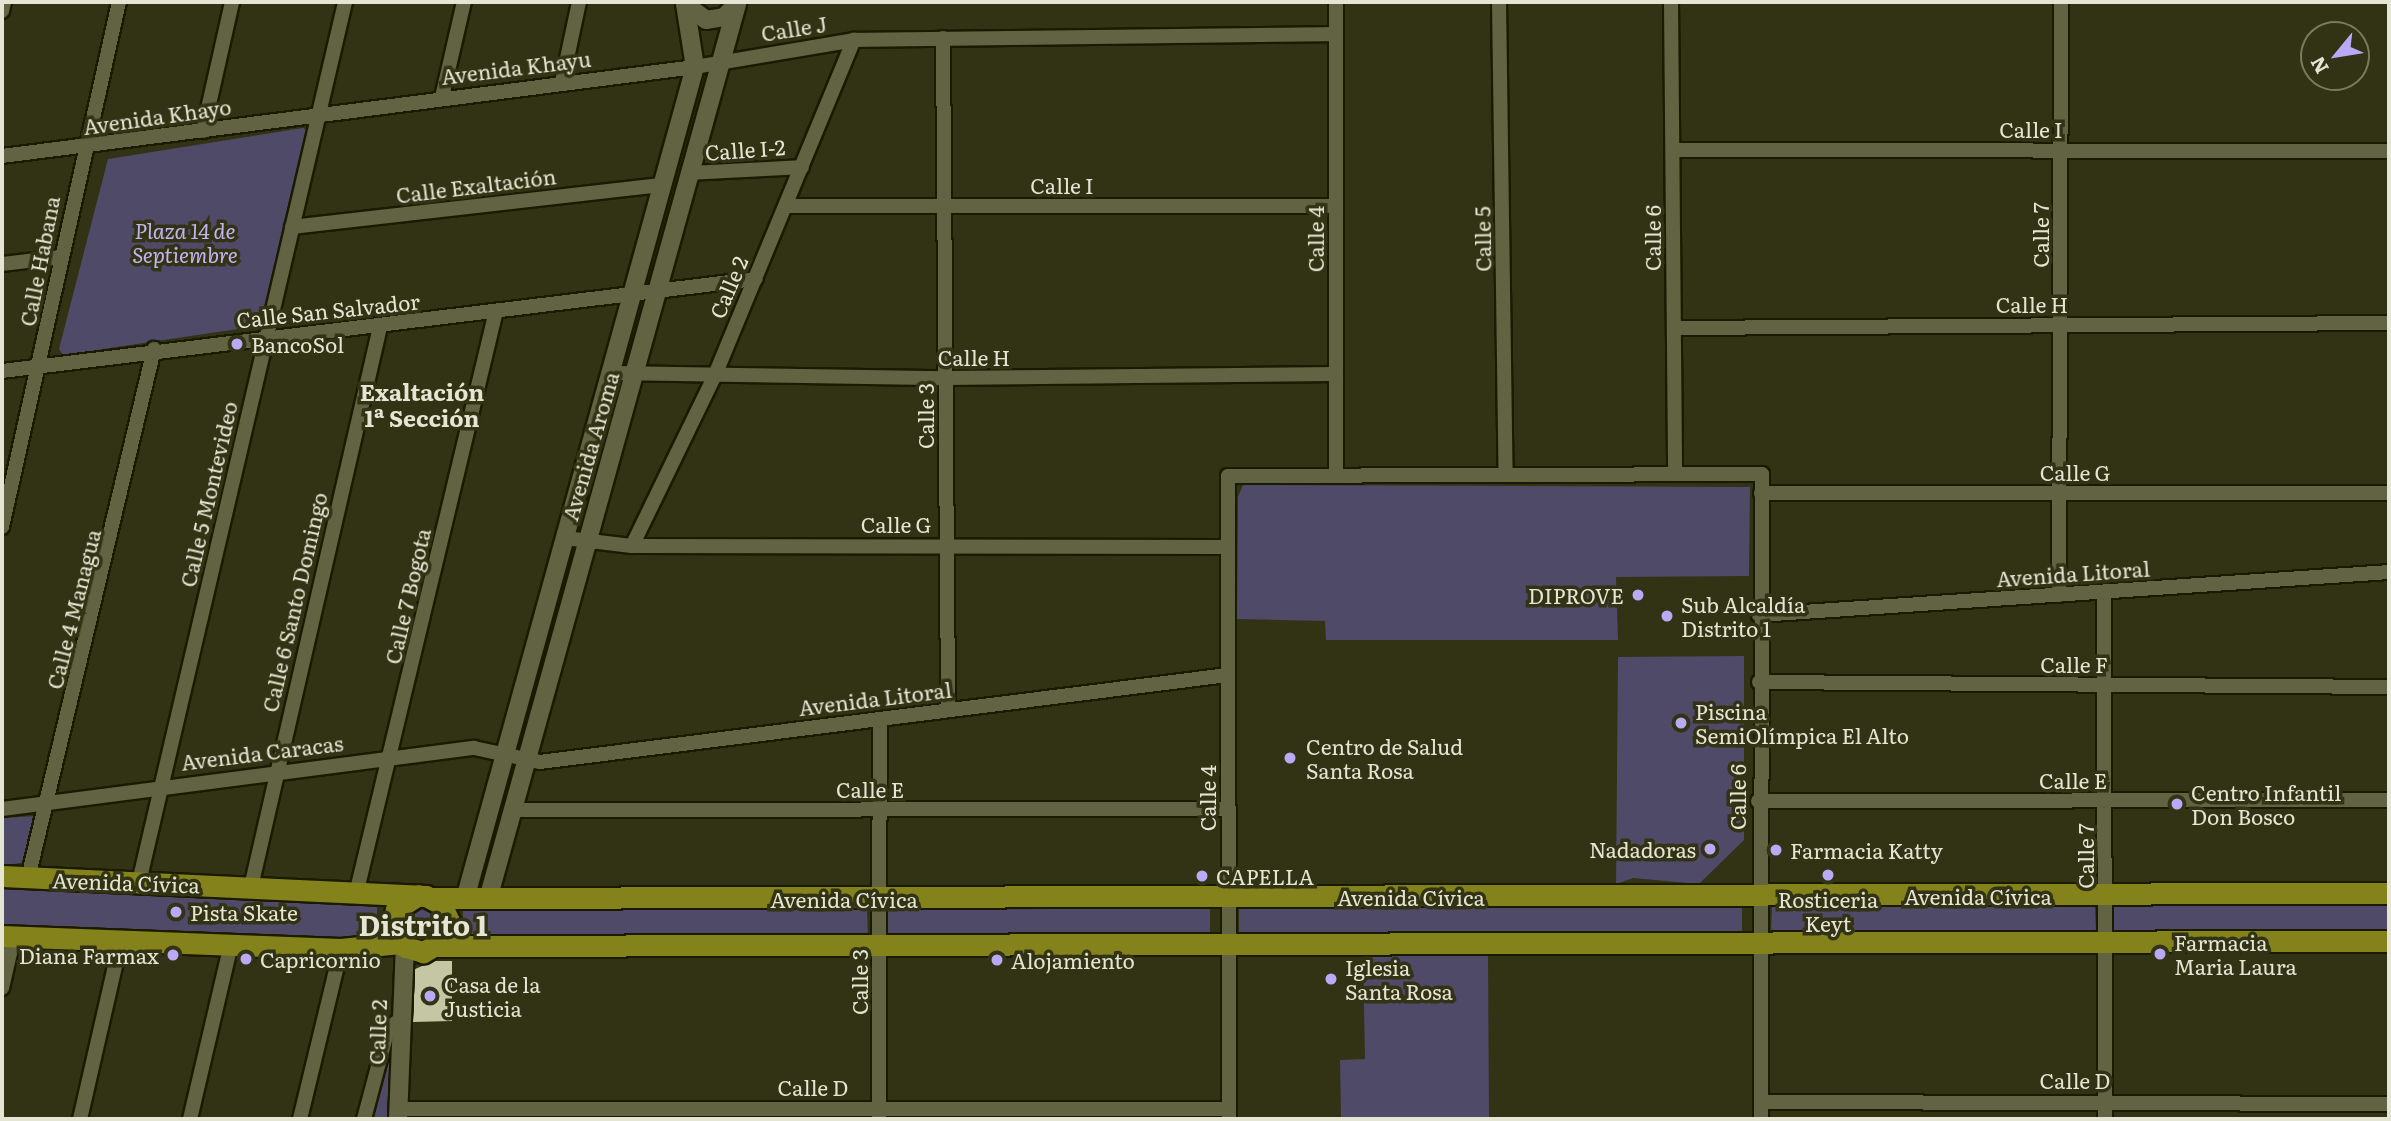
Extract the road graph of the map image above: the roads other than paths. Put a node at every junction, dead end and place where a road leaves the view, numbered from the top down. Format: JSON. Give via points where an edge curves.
{"nodes":[{"id":1,"x":4,"y":2,"type":"edge"},
{"id":2,"x":119,"y":2,"type":"edge"},
{"id":3,"x":232,"y":2,"type":"edge"},
{"id":4,"x":345,"y":2,"type":"edge"},
{"id":5,"x":464,"y":2,"type":"edge"},
{"id":6,"x":579,"y":2,"type":"edge"},
{"id":7,"x":1335,"y":2,"type":"edge"},
{"id":8,"x":1499,"y":2,"type":"edge"},
{"id":9,"x":1671,"y":2,"type":"edge"},
{"id":10,"x":2062,"y":2,"type":"edge"},
{"id":11,"x":685,"y":3,"type":"edge"},
{"id":12,"x":737,"y":3,"type":"edge"},
{"id":13,"x":2,"y":11,"type":"edge"},
{"id":14,"x":1336,"y":34,"type":"junction"},
{"id":15,"x":943,"y":38,"type":"junction"},
{"id":16,"x":854,"y":40,"type":"junction"},
{"id":17,"x":721,"y":61,"type":"junction"},
{"id":18,"x":695,"y":67,"type":"junction"},
{"id":19,"x":562,"y":82,"type":"junction"},
{"id":20,"x":442,"y":97,"type":"junction"},
{"id":21,"x":317,"y":115,"type":"junction"},
{"id":22,"x":203,"y":131,"type":"junction"},
{"id":23,"x":83,"y":147,"type":"junction"},
{"id":24,"x":1673,"y":150,"type":"junction"},
{"id":25,"x":2061,"y":150,"type":"junction"},
{"id":26,"x":2389,"y":151,"type":"edge"},
{"id":27,"x":2,"y":156,"type":"edge"},
{"id":28,"x":803,"y":167,"type":"junction"},
{"id":29,"x":689,"y":173,"type":"junction"},
{"id":30,"x":663,"y":185,"type":"junction"},
{"id":31,"x":788,"y":206,"type":"junction"},
{"id":32,"x":944,"y":206,"type":"junction"},
{"id":33,"x":1336,"y":206,"type":"junction"},
{"id":34,"x":292,"y":227,"type":"junction"},
{"id":35,"x":61,"y":257,"type":"junction"},
{"id":36,"x":2,"y":264,"type":"edge"},
{"id":37,"x":755,"y":279,"type":"junction"},
{"id":38,"x":657,"y":288,"type":"junction"},
{"id":39,"x":633,"y":293,"type":"junction"},
{"id":40,"x":496,"y":312,"type":"junction"},
{"id":41,"x":2389,"y":323,"type":"edge"},
{"id":42,"x":2061,"y":325,"type":"junction"},
{"id":43,"x":380,"y":327,"type":"junction"},
{"id":44,"x":1674,"y":328,"type":"junction"},
{"id":45,"x":265,"y":338,"type":"junction"},
{"id":46,"x":154,"y":349,"type":"junction"},
{"id":47,"x":41,"y":365,"type":"junction"},
{"id":48,"x":2,"y":371,"type":"edge"},
{"id":49,"x":612,"y":373,"type":"junction"},
{"id":50,"x":634,"y":374,"type":"junction"},
{"id":51,"x":1336,"y":374,"type":"junction"},
{"id":52,"x":715,"y":375,"type":"junction"},
{"id":53,"x":945,"y":378,"type":"junction"},
{"id":54,"x":1675,"y":474,"type":"junction"},
{"id":55,"x":1506,"y":475,"type":"junction"},
{"id":56,"x":1336,"y":476,"type":"junction"},
{"id":57,"x":1761,"y":493,"type":"junction"},
{"id":58,"x":2060,"y":493,"type":"junction"},
{"id":59,"x":2389,"y":493,"type":"edge"},
{"id":60,"x":2,"y":527,"type":"edge"},
{"id":61,"x":565,"y":538,"type":"junction"},
{"id":62,"x":586,"y":544,"type":"junction"},
{"id":63,"x":946,"y":545,"type":"junction"},
{"id":64,"x":632,"y":546,"type":"junction"},
{"id":65,"x":1228,"y":547,"type":"junction"},
{"id":66,"x":2389,"y":572,"type":"edge"},
{"id":67,"x":2105,"y":592,"type":"junction"},
{"id":68,"x":2059,"y":595,"type":"junction"},
{"id":69,"x":1759,"y":615,"type":"junction"},
{"id":70,"x":1228,"y":676,"type":"junction"},
{"id":71,"x":1759,"y":682,"type":"junction"},
{"id":72,"x":2106,"y":685,"type":"junction"},
{"id":73,"x":2389,"y":687,"type":"edge"},
{"id":74,"x":948,"y":710,"type":"junction"},
{"id":75,"x":880,"y":719,"type":"junction"},
{"id":76,"x":506,"y":754,"type":"junction"},
{"id":77,"x":390,"y":756,"type":"junction"},
{"id":78,"x":526,"y":759,"type":"junction"},
{"id":79,"x":275,"y":772,"type":"junction"},
{"id":80,"x":163,"y":786,"type":"junction"},
{"id":81,"x":2105,"y":800,"type":"junction"},
{"id":82,"x":2389,"y":800,"type":"edge"},
{"id":83,"x":1758,"y":801,"type":"junction"},
{"id":84,"x":47,"y":804,"type":"junction"},
{"id":85,"x":2,"y":809,"type":"edge"},
{"id":86,"x":1228,"y":809,"type":"junction"},
{"id":87,"x":513,"y":810,"type":"junction"},
{"id":88,"x":882,"y":810,"type":"junction"},
{"id":89,"x":2,"y":876,"type":"edge"},
{"id":90,"x":28,"y":878,"type":"junction"},
{"id":91,"x":139,"y":882,"type":"junction"},
{"id":92,"x":251,"y":887,"type":"junction"},
{"id":93,"x":357,"y":890,"type":"junction"},
{"id":94,"x":2389,"y":893,"type":"edge"},
{"id":95,"x":1759,"y":895,"type":"junction"},
{"id":96,"x":2106,"y":896,"type":"junction"},
{"id":97,"x":426,"y":897,"type":"junction"},
{"id":98,"x":1228,"y":897,"type":"junction"},
{"id":99,"x":488,"y":899,"type":"junction"},
{"id":100,"x":880,"y":899,"type":"junction"},
{"id":101,"x":465,"y":900,"type":"junction"},
{"id":102,"x":8,"y":936,"type":"edge"},
{"id":103,"x":121,"y":940,"type":"junction"},
{"id":104,"x":2107,"y":941,"type":"junction"},
{"id":105,"x":2389,"y":941,"type":"edge"},
{"id":106,"x":1228,"y":943,"type":"junction"},
{"id":107,"x":1759,"y":943,"type":"junction"},
{"id":108,"x":231,"y":944,"type":"junction"},
{"id":109,"x":403,"y":945,"type":"junction"},
{"id":110,"x":880,"y":945,"type":"junction"},
{"id":111,"x":438,"y":946,"type":"junction"},
{"id":112,"x":341,"y":949,"type":"junction"},
{"id":113,"x":2,"y":988,"type":"edge"},
{"id":114,"x":398,"y":1021,"type":"junction"},
{"id":115,"x":2105,"y":1101,"type":"junction"},
{"id":116,"x":1761,"y":1102,"type":"junction"},
{"id":117,"x":2389,"y":1104,"type":"edge"},
{"id":118,"x":398,"y":1114,"type":"edge"},
{"id":119,"x":879,"y":1114,"type":"edge"},
{"id":120,"x":1229,"y":1114,"type":"edge"},
{"id":121,"x":80,"y":1119,"type":"edge"},
{"id":122,"x":190,"y":1119,"type":"edge"},
{"id":123,"x":300,"y":1119,"type":"edge"},
{"id":124,"x":364,"y":1119,"type":"edge"},
{"id":125,"x":1761,"y":1119,"type":"edge"},
{"id":126,"x":2105,"y":1119,"type":"edge"}],
"edges":[{"from":1,"to":13,"type":"street"},
{"from":2,"to":23,"type":"street","name":"Calle Habana"},
{"from":3,"to":22,"type":"street"},
{"from":4,"to":21,"type":"street","name":"Calle 5 Montevideo"},
{"from":5,"to":20,"type":"street"},
{"from":6,"to":19,"type":"street"},
{"from":7,"to":14,"type":"street","name":"Calle 4"},
{"from":8,"to":55,"type":"street","name":"Calle 5"},
{"from":9,"to":24,"type":"street","name":"Calle 6"},
{"from":10,"to":25,"type":"street","name":"Calle 7"},
{"from":11,"to":12,"type":"street","via":[[706,20],[724,17]]},
{"from":11,"to":18,"type":"street","name":"Avenida Aroma"},
{"from":12,"to":17,"type":"street","name":"Avenida Aroma"},
{"from":14,"to":15,"type":"street","name":"Calle J"},
{"from":14,"to":33,"type":"street","name":"Calle 4"},
{"from":15,"to":16,"type":"street","name":"Calle J"},
{"from":15,"to":32,"type":"street","name":"Calle 3"},
{"from":16,"to":17,"type":"street","name":"Calle J"},
{"from":16,"to":28,"type":"street","name":"Calle 2"},
{"from":17,"to":18,"type":"street","name":"Avenida Khayu"},
{"from":17,"to":29,"type":"street","name":"Avenida Aroma"},
{"from":18,"to":19,"type":"street","name":"Avenida Khayu"},
{"from":18,"to":30,"type":"street","name":"Avenida Aroma"},
{"from":19,"to":20,"type":"street","name":"Avenida Khayu"},
{"from":20,"to":21,"type":"street","name":"Avenida Khayu"},
{"from":21,"to":22,"type":"street","name":"Avenida Khayo"},
{"from":21,"to":34,"type":"street","name":"Calle 5 Montevideo"},
{"from":22,"to":23,"type":"street","name":"Avenida Khayo"},
{"from":23,"to":27,"type":"street","name":"Avenida Khayo"},
{"from":23,"to":35,"type":"street","name":"Calle Habana"},
{"from":24,"to":25,"type":"street","name":"Calle I"},
{"from":24,"to":44,"type":"street","name":"Calle 6"},
{"from":25,"to":26,"type":"street","name":"Calle I"},
{"from":25,"to":42,"type":"street","name":"Calle 7"},
{"from":28,"to":29,"type":"street","name":"Calle I-2"},
{"from":28,"to":31,"type":"street","name":"Calle 2"},
{"from":29,"to":38,"type":"street","name":"Avenida Aroma"},
{"from":30,"to":34,"type":"street","name":"Calle Exaltación"},
{"from":30,"to":39,"type":"street","name":"Avenida Aroma"},
{"from":31,"to":32,"type":"street","name":"Calle I"},
{"from":31,"to":37,"type":"street","name":"Calle 2"},
{"from":32,"to":33,"type":"street","name":"Calle I"},
{"from":32,"to":53,"type":"street","name":"Calle 3"},
{"from":33,"to":51,"type":"street","name":"Calle 4"},
{"from":34,"to":45,"type":"street","name":"Calle 5 Montevideo"},
{"from":35,"to":36,"type":"street"},
{"from":35,"to":47,"type":"street","name":"Calle Habana"},
{"from":37,"to":38,"type":"street","name":"Calle San Salvador"},
{"from":37,"to":52,"type":"street","name":"Calle 2"},
{"from":38,"to":39,"type":"street","name":"Calle San Salvador"},
{"from":38,"to":50,"type":"street","name":"Avenida Aroma"},
{"from":39,"to":40,"type":"street","name":"Calle San Salvador"},
{"from":39,"to":49,"type":"street","name":"Avenida Aroma"},
{"from":40,"to":43,"type":"street","name":"Calle San Salvador"},
{"from":40,"to":77,"type":"street","name":"Calle 7 Bogota"},
{"from":41,"to":42,"type":"street","name":"Calle H"},
{"from":42,"to":44,"type":"street","name":"Calle H"},
{"from":42,"to":58,"type":"street","name":"Calle 7"},
{"from":43,"to":45,"type":"street","name":"Calle San Salvador"},
{"from":43,"to":79,"type":"street","name":"Calle 6 Santo Domingo"},
{"from":44,"to":54,"type":"street","name":"Calle 6"},
{"from":45,"to":46,"type":"street","name":"Calle San Salvador"},
{"from":45,"to":80,"type":"street","name":"Calle 5 Montevideo"},
{"from":46,"to":47,"type":"street","name":"Calle San Salvador"},
{"from":46,"to":84,"type":"street","name":"Calle 4 Managua"},
{"from":47,"to":48,"type":"street","name":"Calle San Salvador"},
{"from":47,"to":60,"type":"street","name":"Calle Habana"},
{"from":49,"to":50,"type":"street","name":"Calle H"},
{"from":49,"to":61,"type":"street","name":"Avenida Aroma"},
{"from":50,"to":52,"type":"street","name":"Calle H"},
{"from":50,"to":62,"type":"street","name":"Avenida Aroma"},
{"from":51,"to":53,"type":"street","name":"Calle H"},
{"from":51,"to":56,"type":"street","name":"Calle 4"},
{"from":52,"to":53,"type":"street","name":"Calle H"},
{"from":52,"to":64,"type":"street","name":"Calle 2"},
{"from":53,"to":63,"type":"street","name":"Calle 3"},
{"from":54,"to":55,"type":"street"},
{"from":54,"to":57,"type":"street","name":"Calle 6","via":[[1762,474]]},
{"from":55,"to":56,"type":"street"},
{"from":56,"to":65,"type":"street","name":"Calle 4","via":[[1228,476]]},
{"from":57,"to":58,"type":"street","name":"Calle G"},
{"from":57,"to":69,"type":"street","name":"Calle 6"},
{"from":58,"to":59,"type":"street","name":"Calle G"},
{"from":58,"to":68,"type":"street","name":"Calle 7"},
{"from":61,"to":62,"type":"street","name":"Calle G"},
{"from":61,"to":76,"type":"street","name":"Avenida Aroma"},
{"from":62,"to":64,"type":"street","name":"Calle G"},
{"from":62,"to":78,"type":"street","name":"Avenida Aroma"},
{"from":63,"to":64,"type":"street","name":"Calle G"},
{"from":63,"to":65,"type":"street","name":"Calle G"},
{"from":63,"to":74,"type":"street","name":"Calle 3"},
{"from":65,"to":70,"type":"street","name":"Calle 4"},
{"from":66,"to":67,"type":"street","name":"Avenida Litoral"},
{"from":67,"to":68,"type":"street","name":"Avenida Litoral"},
{"from":67,"to":72,"type":"street","name":"Calle 7"},
{"from":68,"to":69,"type":"street","name":"Avenida Litoral"},
{"from":69,"to":71,"type":"street","name":"Calle 6"},
{"from":70,"to":74,"type":"street","name":"Avenida Litoral"},
{"from":70,"to":86,"type":"street","name":"Calle 4"},
{"from":71,"to":72,"type":"street","name":"Calle F"},
{"from":71,"to":83,"type":"street","name":"Calle 6"},
{"from":72,"to":73,"type":"street","name":"Calle F"},
{"from":72,"to":81,"type":"street","name":"Calle 7"},
{"from":74,"to":75,"type":"street","name":"Avenida Litoral"},
{"from":75,"to":78,"type":"street","name":"Avenida Litoral"},
{"from":75,"to":88,"type":"street","name":"Calle 3"},
{"from":76,"to":77,"type":"street","name":"Avenida Caracas","via":[[474,748]]},
{"from":76,"to":78,"type":"street","name":"Avenida Caracas"},
{"from":76,"to":101,"type":"street","name":"Avenida Aroma"},
{"from":77,"to":79,"type":"street","name":"Avenida Caracas"},
{"from":77,"to":93,"type":"street","name":"Calle 7 Bogota"},
{"from":78,"to":87,"type":"street","name":"Avenida Aroma"},
{"from":79,"to":80,"type":"street","name":"Avenida Caracas"},
{"from":79,"to":92,"type":"street","name":"Calle 6 Santo Domingo"},
{"from":80,"to":84,"type":"street","name":"Avenida Caracas"},
{"from":80,"to":91,"type":"street","name":"Calle 5 Montevideo"},
{"from":81,"to":82,"type":"street","name":"Calle E"},
{"from":81,"to":83,"type":"street","name":"Calle E"},
{"from":81,"to":96,"type":"street","name":"Calle 7"},
{"from":83,"to":95,"type":"street","name":"Calle 6"},
{"from":84,"to":85,"type":"street","name":"Avenida Caracas"},
{"from":84,"to":90,"type":"street","name":"Calle 4 Managua"},
{"from":86,"to":88,"type":"street","name":"Calle E"},
{"from":86,"to":98,"type":"street","name":"Calle 4"},
{"from":87,"to":88,"type":"street","name":"Calle E"},
{"from":87,"to":99,"type":"street","name":"Avenida Aroma"},
{"from":88,"to":100,"type":"street","name":"Calle 3"},
{"from":89,"to":90,"type":"main road","name":"Avenida Cívica"},
{"from":90,"to":91,"type":"main road","name":"Avenida Cívica"},
{"from":91,"to":92,"type":"main road","name":"Avenida Cívica"},
{"from":92,"to":93,"type":"main road","name":"Avenida Cívica"},
{"from":93,"to":97,"type":"main road","name":"Avenida Cívica"},
{"from":94,"to":96,"type":"main road","name":"Avenida Cívica"},
{"from":95,"to":96,"type":"main road","name":"Avenida Cívica"},
{"from":95,"to":98,"type":"main road","name":"Avenida Cívica"},
{"from":95,"to":107,"type":"street","name":"Calle 6"},
{"from":96,"to":104,"type":"street","name":"Calle 7"},
{"from":97,"to":101,"type":"main road","name":"Avenida Cívica"},
{"from":97,"to":109,"type":"main road","via":[[396,909],[393,927]]},
{"from":97,"to":111,"type":"main road","via":[[449,921]]},
{"from":98,"to":100,"type":"main road","name":"Avenida Cívica"},
{"from":98,"to":106,"type":"street","name":"Calle 4"},
{"from":99,"to":100,"type":"main road","name":"Avenida Cívica"},
{"from":99,"to":101,"type":"main road","name":"Avenida Cívica"},
{"from":100,"to":110,"type":"street","name":"Calle 3"},
{"from":102,"to":103,"type":"main road"},
{"from":102,"to":113,"type":"street"},
{"from":103,"to":108,"type":"main road"},
{"from":103,"to":121,"type":"street"},
{"from":104,"to":105,"type":"main road"},
{"from":104,"to":107,"type":"main road"},
{"from":104,"to":115,"type":"street","name":"Calle 7"},
{"from":106,"to":107,"type":"main road"},
{"from":106,"to":110,"type":"main road"},
{"from":106,"to":120,"type":"street","name":"Calle 4"},
{"from":107,"to":116,"type":"street","name":"Calle 6"},
{"from":108,"to":112,"type":"main road"},
{"from":108,"to":122,"type":"street"},
{"from":109,"to":111,"type":"main road","via":[[423,952]]},
{"from":109,"to":112,"type":"main road"},
{"from":109,"to":114,"type":"street","name":"Calle 2"},
{"from":110,"to":111,"type":"main road"},
{"from":110,"to":119,"type":"street","name":"Calle 3"},
{"from":112,"to":123,"type":"street"},
{"from":114,"to":118,"type":"street","name":"Calle 2"},
{"from":114,"to":124,"type":"street","via":[[388,1029]]},
{"from":115,"to":116,"type":"street","name":"Calle D"},
{"from":115,"to":117,"type":"street","name":"Calle D"},
{"from":115,"to":126,"type":"street","name":"Calle 7"},
{"from":116,"to":125,"type":"street","name":"Calle 6"},
{"from":118,"to":119,"type":"street","name":"Calle D"},
{"from":119,"to":120,"type":"street","name":"Calle D"}]}
